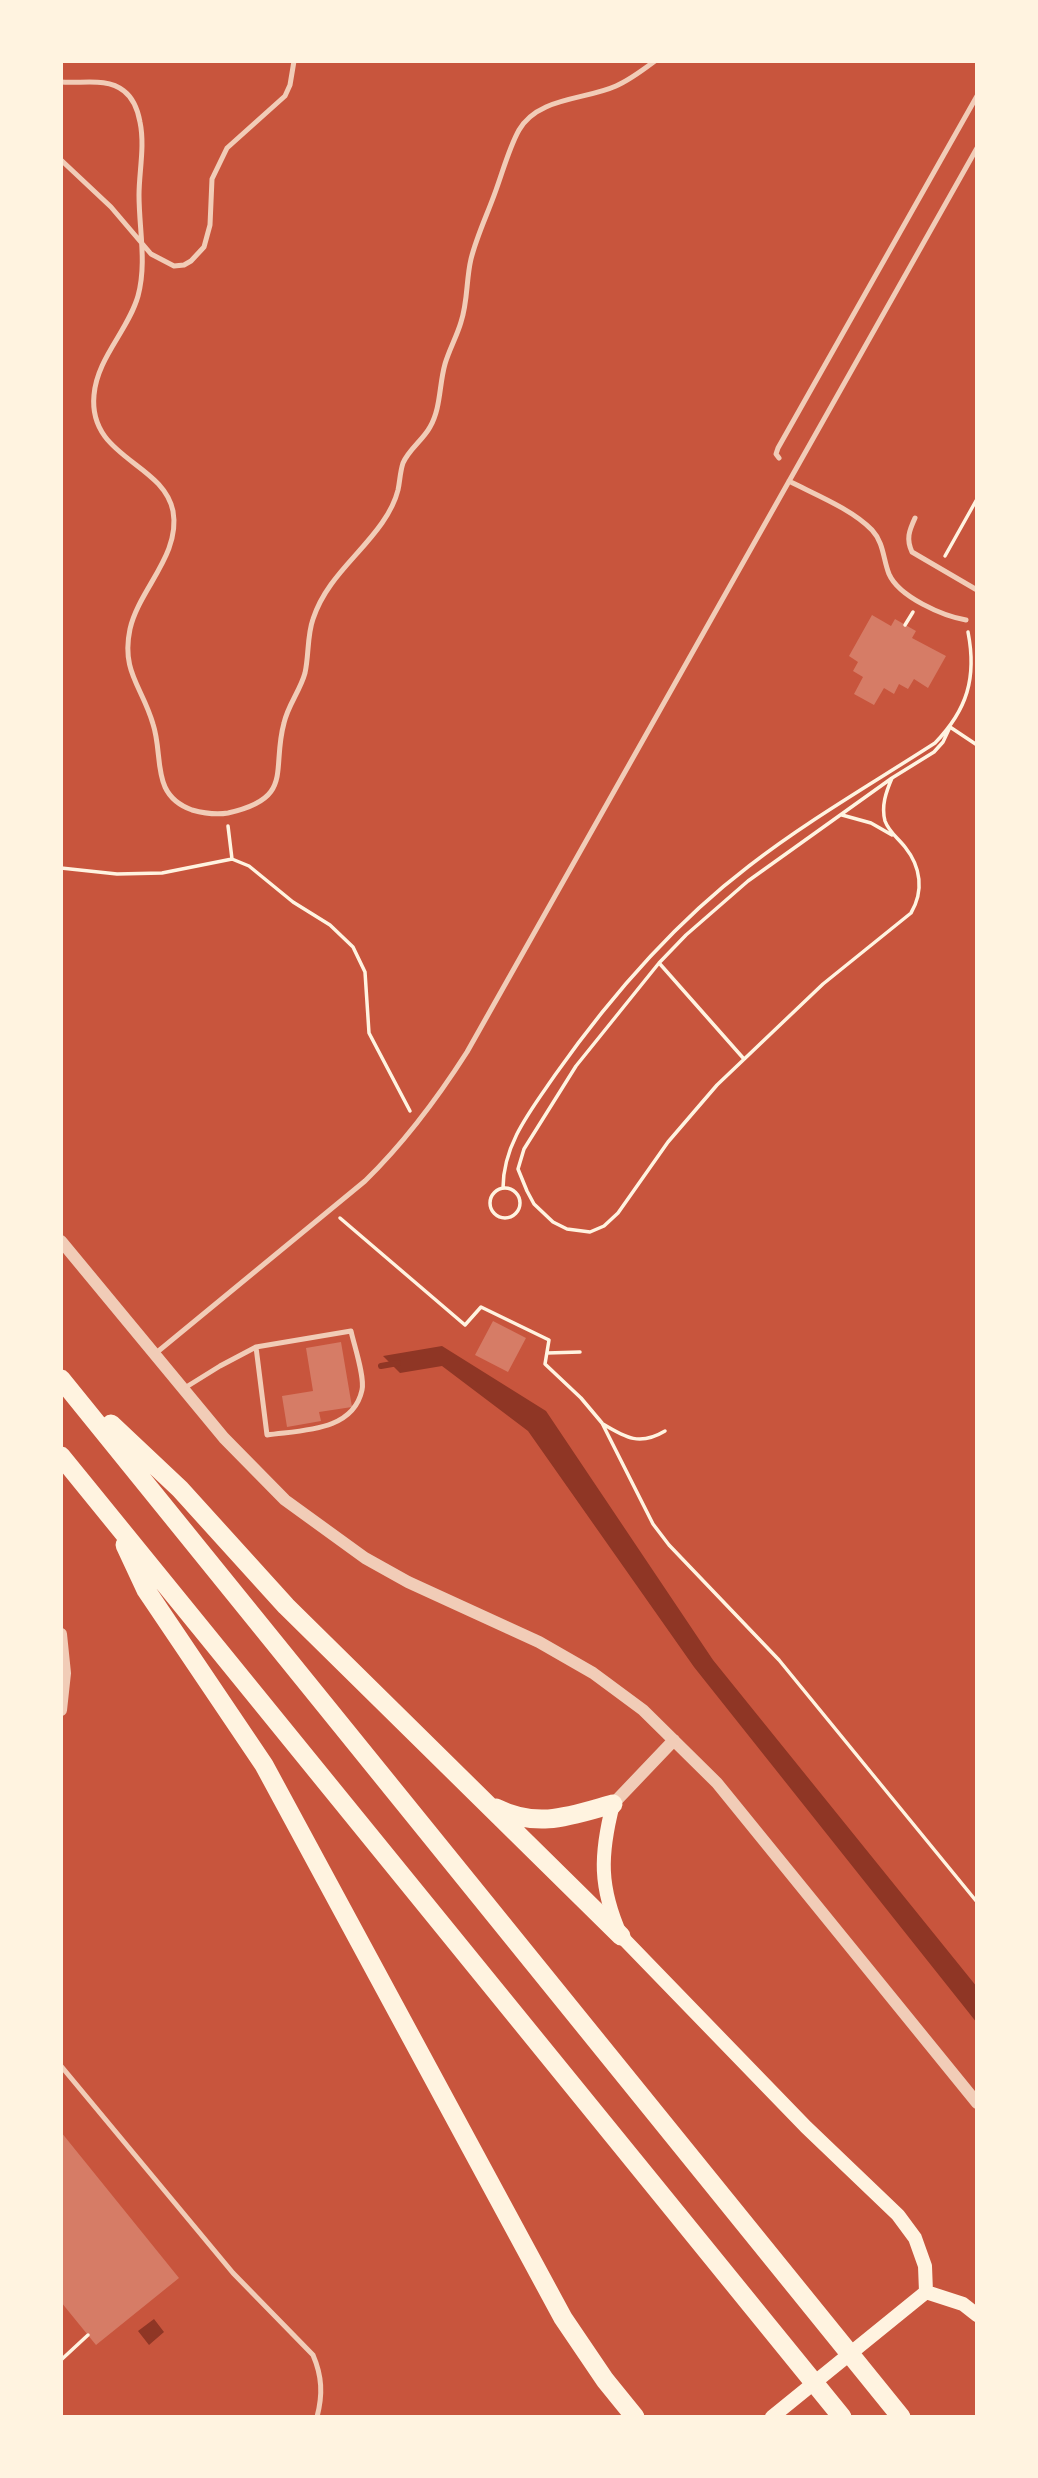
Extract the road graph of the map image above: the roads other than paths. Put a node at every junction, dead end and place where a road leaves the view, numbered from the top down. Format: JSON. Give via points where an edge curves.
{"nodes":[{"id":1,"x":294,"y":61,"type":"edge"},
{"id":2,"x":655,"y":61,"type":"edge"},
{"id":3,"x":61,"y":82,"type":"edge"},
{"id":4,"x":977,"y":96,"type":"edge"},
{"id":5,"x":977,"y":148,"type":"edge"},
{"id":6,"x":61,"y":160,"type":"edge"},
{"id":7,"x":141,"y":243,"type":"junction"},
{"id":8,"x":779,"y":458,"type":"dead end"},
{"id":9,"x":789,"y":481,"type":"junction"},
{"id":10,"x":915,"y":519,"type":"dead end"},
{"id":11,"x":977,"y":590,"type":"edge"},
{"id":12,"x":965,"y":620,"type":"road end"},
{"id":13,"x":61,"y":1241,"type":"edge"},
{"id":14,"x":256,"y":1347,"type":"junction"},
{"id":15,"x":153,"y":1355,"type":"junction"},
{"id":16,"x":61,"y":1378,"type":"edge"},
{"id":17,"x":183,"y":1389,"type":"junction"},
{"id":18,"x":61,"y":1456,"type":"edge"},
{"id":19,"x":114,"y":1522,"type":"junction"},
{"id":20,"x":61,"y":1634,"type":"edge"},
{"id":21,"x":61,"y":1710,"type":"edge"},
{"id":22,"x":674,"y":1741,"type":"junction"},
{"id":23,"x":487,"y":1804,"type":"junction"},
{"id":24,"x":613,"y":1804,"type":"junction"},
{"id":25,"x":621,"y":1936,"type":"junction"},
{"id":26,"x":61,"y":2066,"type":"edge"},
{"id":27,"x":977,"y":2103,"type":"edge"},
{"id":28,"x":926,"y":2292,"type":"junction"},
{"id":29,"x":977,"y":2315,"type":"edge"},
{"id":30,"x":317,"y":2417,"type":"edge"},
{"id":31,"x":635,"y":2417,"type":"edge"},
{"id":32,"x":772,"y":2417,"type":"edge"},
{"id":33,"x":842,"y":2417,"type":"edge"},
{"id":34,"x":901,"y":2417,"type":"edge"}],
"edges":[{"from":1,"to":7,"type":"lane","via":[[285,96],[227,148],[216,167],[207,237],[198,255],[174,267]]},
{"from":2,"to":7,"type":"lane","via":[[619,85],[536,111],[519,130],[473,252],[461,322],[446,360],[430,428],[404,461],[386,518],[331,583],[317,609],[303,680],[284,720],[280,771],[272,791],[227,813],[186,808],[168,793],[161,782],[157,737],[128,663],[133,618],[172,540],[173,510],[158,483],[108,442],[94,414],[93,399],[100,371],[138,296]]},
{"from":3,"to":7,"type":"lane","via":[[116,86],[134,103],[142,138]]},
{"from":4,"to":8,"type":"lane","via":[[778,447]]},
{"from":5,"to":9,"type":"lane"},
{"from":6,"to":7,"type":"lane"},
{"from":9,"to":12,"type":"lane","via":[[872,530],[881,542],[890,575],[904,591],[950,617]]},
{"from":9,"to":15,"type":"lane","via":[[474,1040],[416,1126],[381,1165]]},
{"from":10,"to":11,"type":"lane","via":[[909,532],[912,552]]},
{"from":13,"to":15,"type":"street"},
{"from":14,"to":14,"type":"lane","via":[[351,1332],[363,1388],[355,1407],[346,1418],[325,1426],[267,1435]]},
{"from":14,"to":17,"type":"lane"},
{"from":15,"to":17,"type":"street"},
{"from":16,"to":23,"type":"highway","via":[[180,1489],[286,1606]]},
{"from":16,"to":34,"type":"highway"},
{"from":17,"to":22,"type":"street","via":[[285,1500],[321,1528],[408,1582],[539,1642],[593,1673],[643,1710]]},
{"from":18,"to":19,"type":"highway"},
{"from":19,"to":31,"type":"highway","via":[[146,1590],[264,1765],[563,2318]]},
{"from":19,"to":33,"type":"highway"},
{"from":20,"to":21,"type":"street","via":[[65,1673]]},
{"from":22,"to":24,"type":"street"},
{"from":22,"to":27,"type":"street","via":[[717,1783]]},
{"from":23,"to":24,"type":"highway","via":[[514,1817],[538,1821]]},
{"from":23,"to":25,"type":"highway"},
{"from":24,"to":25,"type":"main road","via":[[604,1839],[604,1889]]},
{"from":25,"to":28,"type":"main road","via":[[898,2215],[915,2238],[925,2266]]},
{"from":26,"to":30,"type":"lane","via":[[233,2273],[313,2355],[320,2371]]},
{"from":28,"to":29,"type":"main road","via":[[962,2304]]},
{"from":28,"to":32,"type":"main road"}]}
